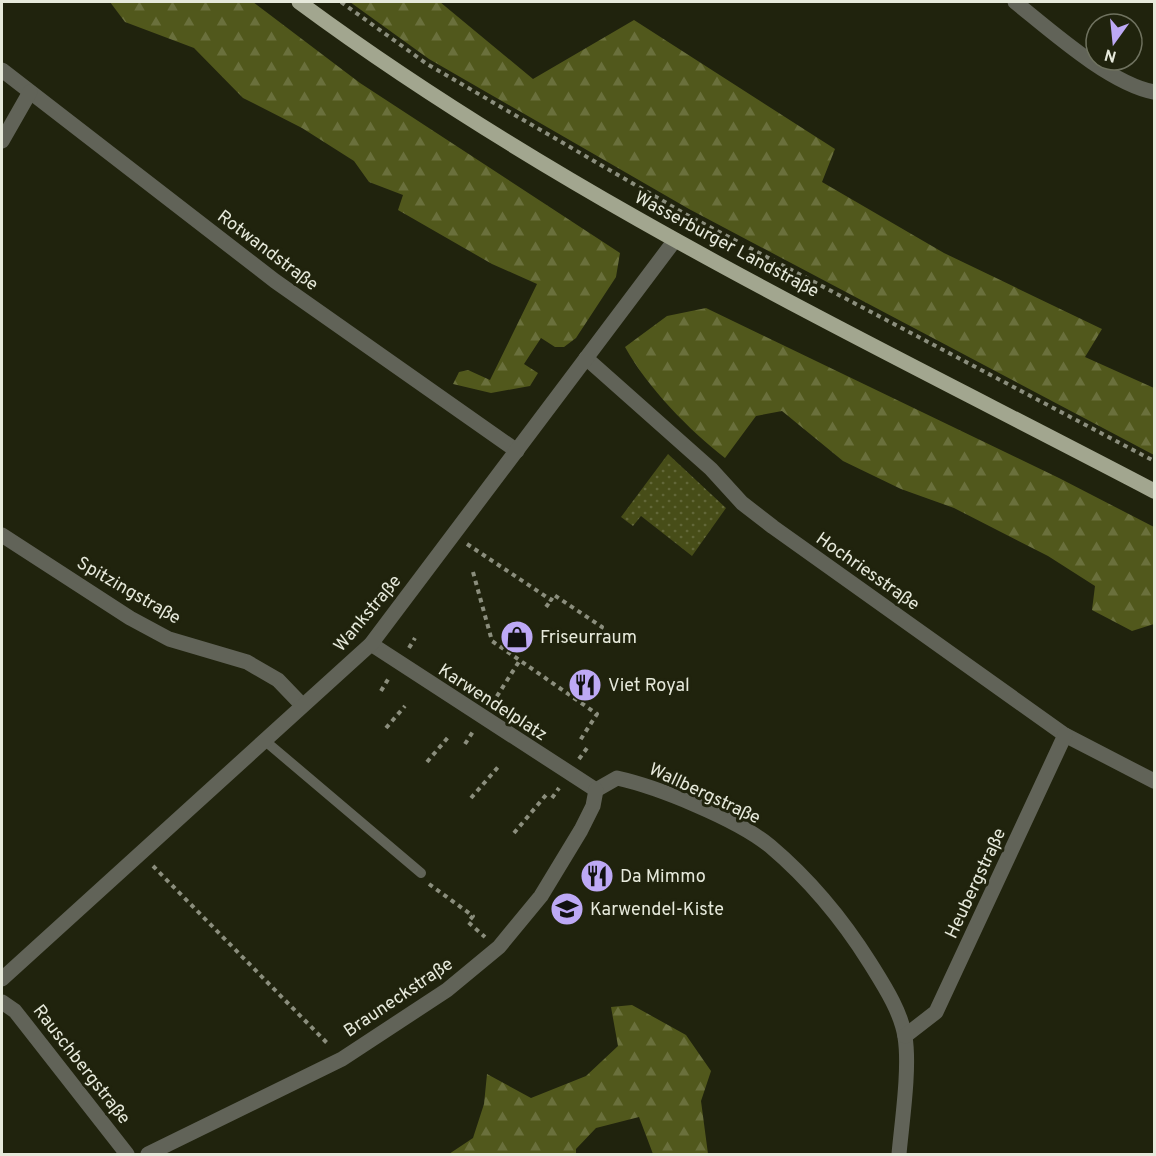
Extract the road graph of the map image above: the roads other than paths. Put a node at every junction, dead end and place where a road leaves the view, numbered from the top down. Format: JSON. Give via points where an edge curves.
{"nodes":[{"id":1,"x":299,"y":2,"type":"edge"},
{"id":2,"x":1015,"y":2,"type":"edge"},
{"id":3,"x":2,"y":70,"type":"edge"},
{"id":4,"x":30,"y":92,"type":"junction"},
{"id":5,"x":1155,"y":92,"type":"edge"},
{"id":6,"x":2,"y":141,"type":"edge"},
{"id":7,"x":675,"y":240,"type":"junction"},
{"id":8,"x":586,"y":358,"type":"junction"},
{"id":9,"x":517,"y":451,"type":"junction"},
{"id":10,"x":1155,"y":491,"type":"edge"},
{"id":11,"x":2,"y":535,"type":"edge"},
{"id":12,"x":371,"y":644,"type":"junction"},
{"id":13,"x":302,"y":705,"type":"junction"},
{"id":14,"x":1065,"y":735,"type":"junction"},
{"id":15,"x":264,"y":740,"type":"junction"},
{"id":16,"x":1155,"y":781,"type":"edge"},
{"id":17,"x":596,"y":790,"type":"junction"},
{"id":18,"x":421,"y":873,"type":"road end"},
{"id":19,"x":2,"y":979,"type":"edge"},
{"id":20,"x":2,"y":1002,"type":"edge"},
{"id":21,"x":905,"y":1036,"type":"junction"},
{"id":22,"x":128,"y":1155,"type":"edge"},
{"id":23,"x":148,"y":1155,"type":"edge"},
{"id":24,"x":899,"y":1155,"type":"edge"}],
"edges":[{"from":1,"to":7,"type":"main road","name":"Wasserburger Landstraße","via":[[513,147]]},
{"from":2,"to":5,"type":"street","via":[[1088,59],[1139,90]]},
{"from":3,"to":4,"type":"street","name":"Rotwandstraße"},
{"from":4,"to":6,"type":"street"},
{"from":4,"to":9,"type":"street","name":"Rotwandstraße","via":[[275,281]]},
{"from":7,"to":8,"type":"street","name":"Wankstraße"},
{"from":7,"to":10,"type":"main road","name":"Wasserburger Landstraße"},
{"from":8,"to":9,"type":"street","name":"Wankstraße"},
{"from":8,"to":14,"type":"street","name":"Hochriesstraße","via":[[772,527]]},
{"from":9,"to":12,"type":"street","name":"Wankstraße"},
{"from":11,"to":13,"type":"street","name":"Spitzingstraße","via":[[169,639],[247,662],[278,680]]},
{"from":12,"to":13,"type":"street","name":"Wankstraße"},
{"from":12,"to":17,"type":"street","name":"Karwendelplatz"},
{"from":13,"to":15,"type":"street","name":"Wankstraße"},
{"from":14,"to":16,"type":"street","name":"Hochriesstraße"},
{"from":14,"to":21,"type":"street","name":"Heubergstraße","via":[[936,1012]]},
{"from":15,"to":18,"type":"lane"},
{"from":15,"to":19,"type":"street","name":"Wankstraße"},
{"from":17,"to":21,"type":"street","name":"Wallbergstraße","via":[[617,778],[648,785],[724,819],[768,845],[818,892],[860,947],[886,989]]},
{"from":17,"to":23,"type":"street","name":"Brauneckstraße","via":[[593,806],[540,896],[499,947],[447,990],[342,1059]]},
{"from":20,"to":22,"type":"street","name":"Rauschbergstraße","via":[[15,1011]]},
{"from":21,"to":24,"type":"street","name":"Wallbergstraße"}]}
